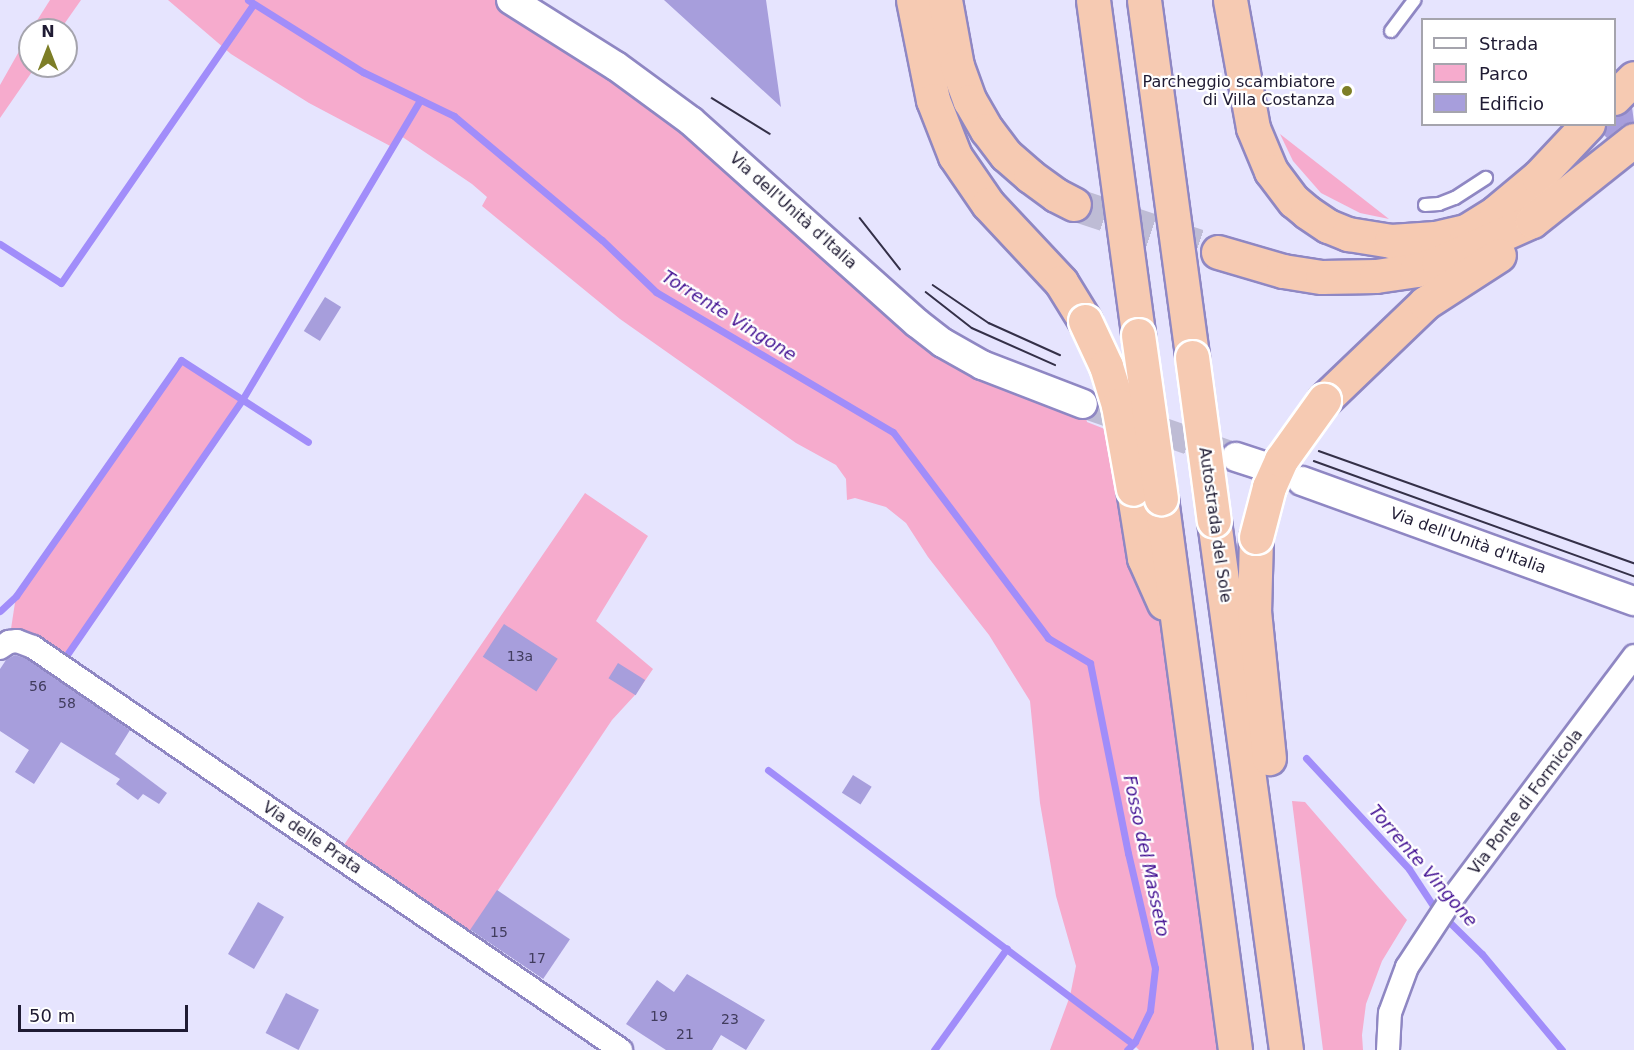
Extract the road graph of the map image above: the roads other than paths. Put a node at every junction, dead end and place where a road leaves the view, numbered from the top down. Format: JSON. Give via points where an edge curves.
{"nodes":[{"id":1,"x":511,"y":0,"type":"edge"},
{"id":2,"x":913,"y":0,"type":"edge"},
{"id":3,"x":945,"y":0,"type":"edge"},
{"id":4,"x":1093,"y":0,"type":"edge"},
{"id":5,"x":1144,"y":0,"type":"edge"},
{"id":6,"x":1230,"y":0,"type":"edge"},
{"id":7,"x":1414,"y":0,"type":"edge"},
{"id":8,"x":1391,"y":31,"type":"dead end"},
{"id":9,"x":1634,"y":78,"type":"edge"},
{"id":10,"x":1616,"y":96,"type":"edge"},
{"id":11,"x":1586,"y":126,"type":"edge"},
{"id":12,"x":1634,"y":140,"type":"edge"},
{"id":13,"x":1486,"y":178,"type":"dead end"},
{"id":14,"x":1074,"y":204,"type":"tunnel mouth"},
{"id":15,"x":1425,"y":205,"type":"dead end"},
{"id":16,"x":1218,"y":252,"type":"tunnel mouth"},
{"id":17,"x":1083,"y":404,"type":"tunnel mouth"},
{"id":18,"x":1236,"y":457,"type":"tunnel mouth"},
{"id":19,"x":1263,"y":466,"type":"dead end"},
{"id":20,"x":1302,"y":481,"type":"dead end"},
{"id":21,"x":1147,"y":494,"type":"junction"},
{"id":22,"x":1634,"y":601,"type":"edge"},
{"id":23,"x":0,"y":648,"type":"edge"},
{"id":24,"x":1634,"y":656,"type":"edge"},
{"id":25,"x":1270,"y":927,"type":"junction"},
{"id":26,"x":621,"y":1050,"type":"edge"},
{"id":27,"x":1235,"y":1050,"type":"edge"},
{"id":28,"x":1286,"y":1050,"type":"edge"},
{"id":29,"x":1388,"y":1050,"type":"edge"}],
"edges":[{"from":1,"to":17,"type":"street","name":"Via dell'Unità d'Italia","via":[[625,72],[691,121],[943,343],[982,365]]},
{"from":2,"to":21,"type":"highway","bridge":true,"via":[[933,100],[956,156],[988,204],[1061,282],[1084,321],[1112,384]]},
{"from":3,"to":14,"type":"highway","via":[[957,66],[970,101],[987,130],[1006,155],[1030,176]]},
{"from":4,"to":21,"type":"highway","bridge":true,"via":[[1138,335]]},
{"from":5,"to":25,"type":"highway","name":"Autostrada del Sole","bridge":true},
{"from":6,"to":11,"type":"highway","via":[[1253,128],[1271,171],[1307,212],[1348,234],[1399,241],[1466,231],[1538,177]]},
{"from":7,"to":8,"type":"lane"},
{"from":9,"to":10,"type":"highway"},
{"from":12,"to":16,"type":"highway","via":[[1532,221],[1416,270],[1376,276],[1322,277],[1283,271]]},
{"from":12,"to":25,"type":"highway","bridge":true,"via":[[1541,229],[1425,303],[1324,400],[1277,467],[1256,537],[1254,611],[1269,764]]},
{"from":13,"to":15,"type":"lane","via":[[1455,198]]},
{"from":18,"to":19,"type":"street"},
{"from":20,"to":22,"type":"street","name":"Via dell'Unità d'Italia"},
{"from":21,"to":27,"type":"highway","via":[[1144,558],[1180,638]]},
{"from":23,"to":26,"type":"street","name":"Via delle Prata","via":[[17,641],[33,647]]},
{"from":24,"to":29,"type":"street","name":"Via Ponte di Formicola","via":[[1426,936],[1402,975],[1387,1031]]},
{"from":25,"to":28,"type":"highway","name":"Autostrada del Sole"}]}
